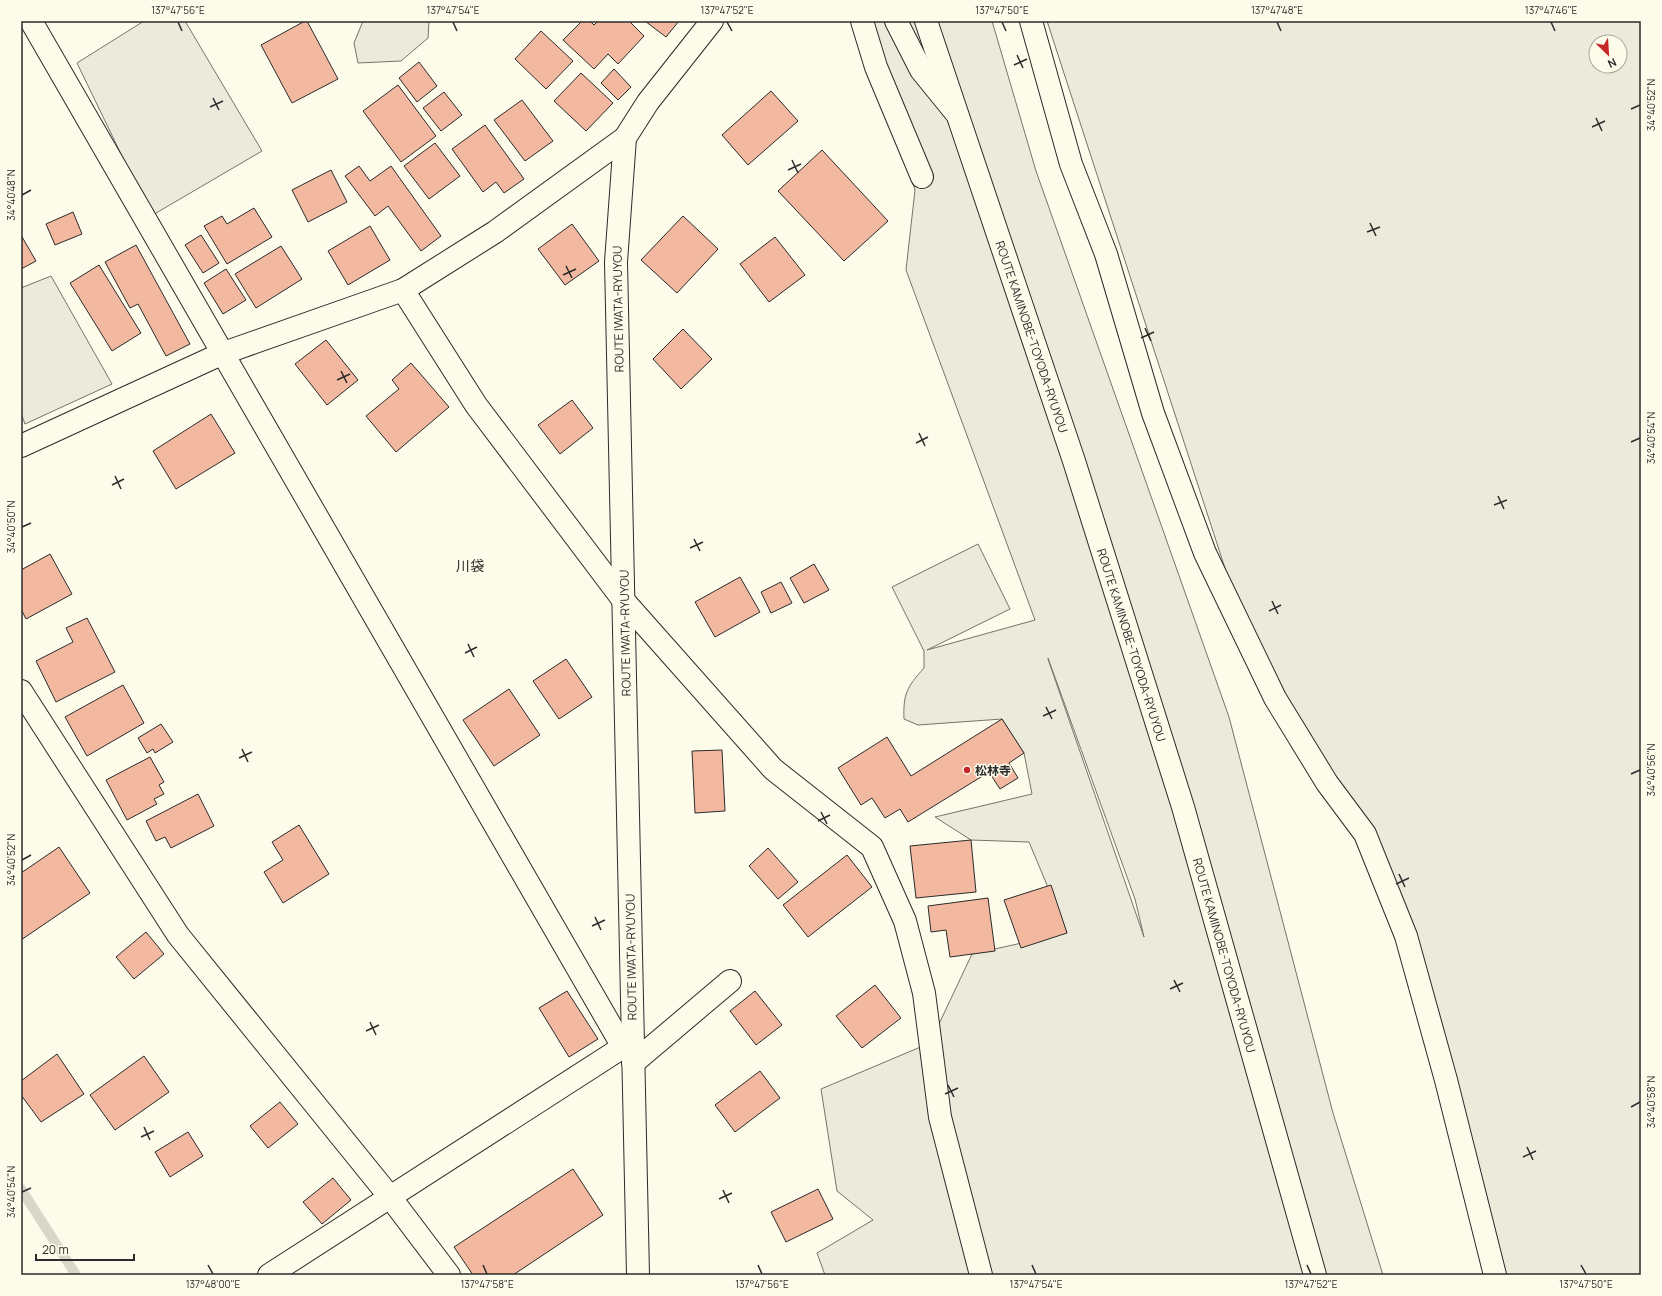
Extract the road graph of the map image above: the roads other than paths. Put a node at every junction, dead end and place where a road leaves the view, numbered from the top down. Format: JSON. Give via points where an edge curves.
{"nodes":[{"id":1,"x":31,"y":21,"type":"edge"},
{"id":2,"x":712,"y":21,"type":"edge"},
{"id":3,"x":862,"y":21,"type":"edge"},
{"id":4,"x":896,"y":21,"type":"edge"},
{"id":5,"x":926,"y":21,"type":"edge"},
{"id":6,"x":1030,"y":21,"type":"edge"},
{"id":7,"x":958,"y":115,"type":"junction"},
{"id":8,"x":625,"y":138,"type":"junction"},
{"id":9,"x":922,"y":177,"type":"dead end"},
{"id":10,"x":403,"y":290,"type":"junction"},
{"id":11,"x":221,"y":354,"type":"junction"},
{"id":12,"x":21,"y":446,"type":"edge"},
{"id":13,"x":624,"y":601,"type":"junction"},
{"id":14,"x":21,"y":691,"type":"edge"},
{"id":15,"x":730,"y":981,"type":"dead end"},
{"id":16,"x":630,"y":1053,"type":"junction"},
{"id":17,"x":390,"y":1197,"type":"junction"},
{"id":18,"x":269,"y":1275,"type":"edge"},
{"id":19,"x":450,"y":1275,"type":"edge"},
{"id":20,"x":638,"y":1275,"type":"edge"},
{"id":21,"x":981,"y":1275,"type":"edge"},
{"id":22,"x":1315,"y":1275,"type":"edge"},
{"id":23,"x":1495,"y":1275,"type":"edge"}],
"edges":[{"from":1,"to":11,"type":"street"},
{"from":2,"to":8,"type":"street","name":"ROUTE IWATA-RYUYOU","via":[[648,102]]},
{"from":3,"to":9,"type":"street","via":[[876,67]]},
{"from":4,"to":7,"type":"street","via":[[921,70]]},
{"from":5,"to":7,"type":"street","name":"ROUTE KAMINOBE-TOYODA-RYUYOU"},
{"from":6,"to":23,"type":"street","via":[[1071,164],[1106,254],[1153,413],[1204,553],[1275,698],[1327,783],[1365,834],[1406,936],[1446,1080]]},
{"from":7,"to":22,"type":"street","name":"ROUTE KAMINOBE-TOYODA-RYUYOU","via":[[1074,462],[1180,799]]},
{"from":8,"to":10,"type":"street","via":[[495,232]]},
{"from":8,"to":13,"type":"street","name":"ROUTE IWATA-RYUYOU","via":[[616,262]]},
{"from":10,"to":11,"type":"street"},
{"from":10,"to":13,"type":"street","via":[[476,406]]},
{"from":11,"to":12,"type":"street"},
{"from":11,"to":16,"type":"street"},
{"from":13,"to":16,"type":"street","name":"ROUTE IWATA-RYUYOU"},
{"from":13,"to":21,"type":"street","via":[[773,769],[872,847],[905,922],[922,985],[940,1117]]},
{"from":14,"to":17,"type":"street","via":[[178,935]]},
{"from":15,"to":16,"type":"street"},
{"from":16,"to":17,"type":"street"},
{"from":16,"to":20,"type":"street","name":"ROUTE IWATA-RYUYOU"},
{"from":17,"to":18,"type":"street"},
{"from":17,"to":19,"type":"street"}]}
